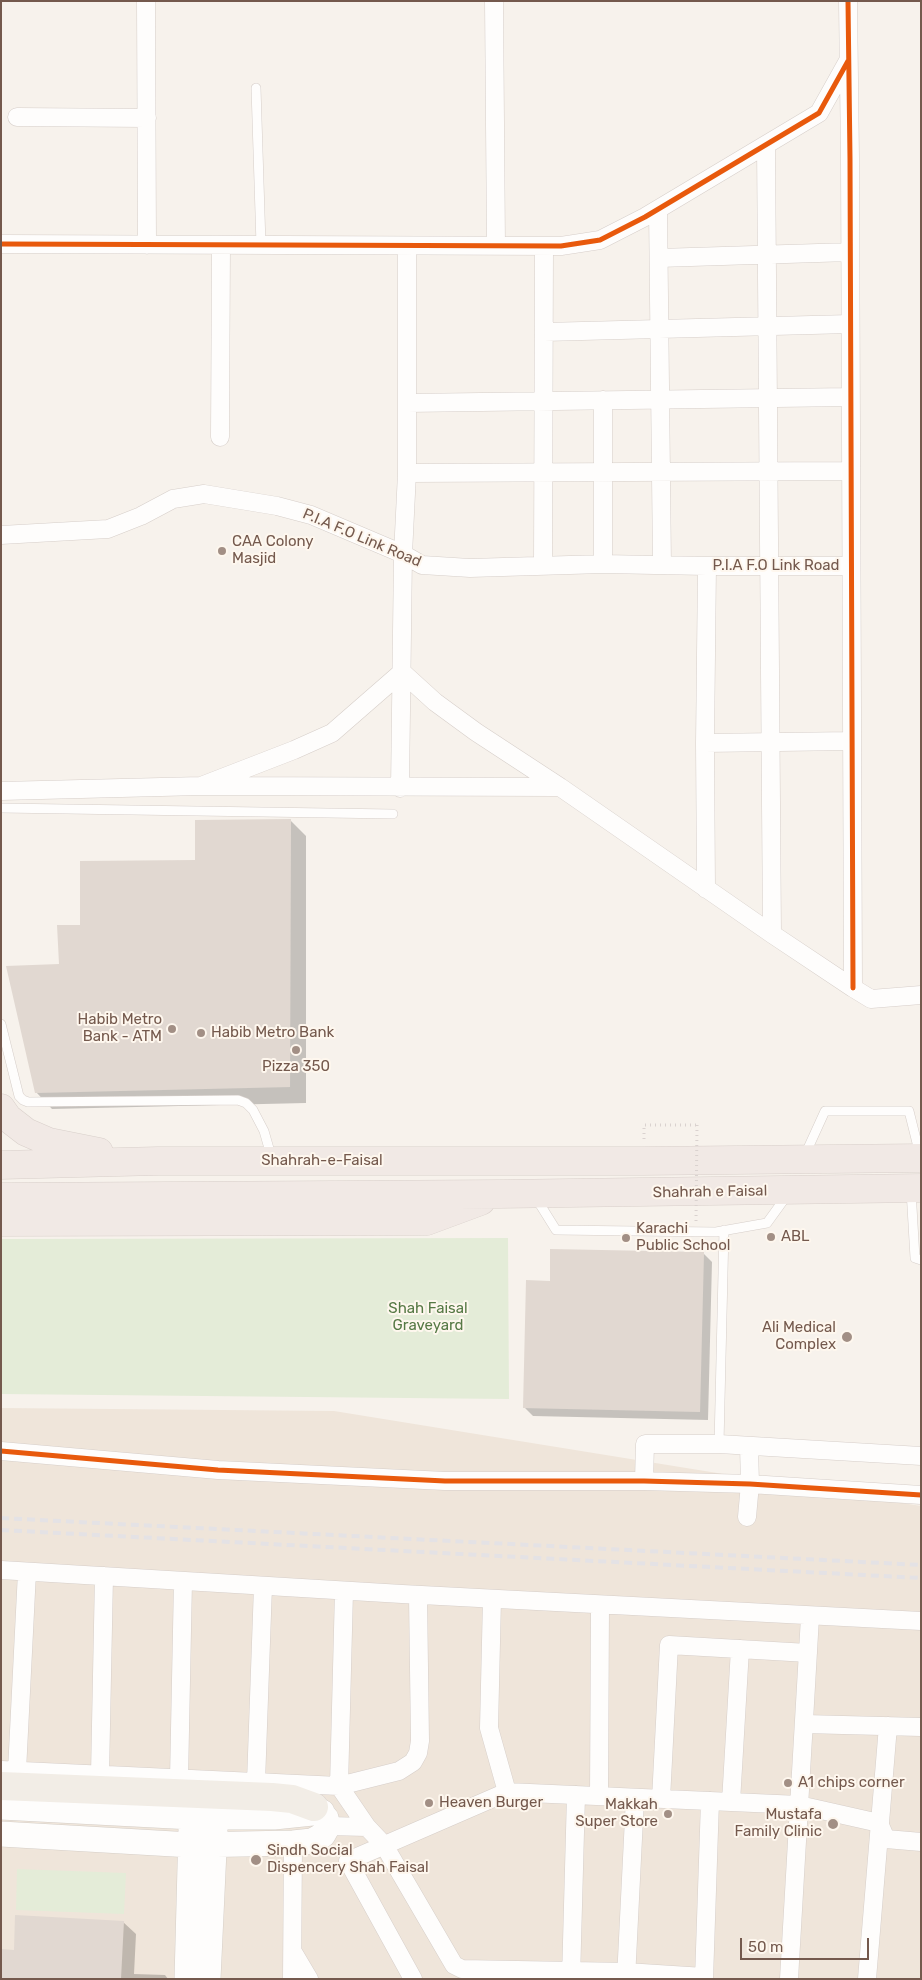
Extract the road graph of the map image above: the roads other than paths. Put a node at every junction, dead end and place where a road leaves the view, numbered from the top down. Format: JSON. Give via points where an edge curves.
{"nodes":[{"id":1,"x":146,"y":1,"type":"edge"},
{"id":2,"x":494,"y":1,"type":"edge"},
{"id":3,"x":848,"y":1,"type":"edge"},
{"id":4,"x":848,"y":60,"type":"junction"},
{"id":5,"x":256,"y":88,"type":"dead end"},
{"id":6,"x":16,"y":118,"type":"dead end"},
{"id":7,"x":147,"y":118,"type":"junction"},
{"id":8,"x":766,"y":144,"type":"junction"},
{"id":9,"x":658,"y":209,"type":"junction"},
{"id":10,"x":1,"y":244,"type":"edge"},
{"id":11,"x":147,"y":245,"type":"junction"},
{"id":12,"x":221,"y":245,"type":"junction"},
{"id":13,"x":261,"y":245,"type":"junction"},
{"id":14,"x":407,"y":246,"type":"junction"},
{"id":15,"x":496,"y":246,"type":"junction"},
{"id":16,"x":544,"y":246,"type":"junction"},
{"id":17,"x":850,"y":252,"type":"junction"},
{"id":18,"x":767,"y":254,"type":"junction"},
{"id":19,"x":659,"y":258,"type":"junction"},
{"id":20,"x":850,"y":324,"type":"junction"},
{"id":21,"x":768,"y":326,"type":"junction"},
{"id":22,"x":660,"y":329,"type":"junction"},
{"id":23,"x":544,"y":332,"type":"junction"},
{"id":24,"x":850,"y":397,"type":"junction"},
{"id":25,"x":768,"y":398,"type":"junction"},
{"id":26,"x":661,"y":399,"type":"junction"},
{"id":27,"x":603,"y":400,"type":"junction"},
{"id":28,"x":544,"y":401,"type":"junction"},
{"id":29,"x":407,"y":403,"type":"junction"},
{"id":30,"x":220,"y":437,"type":"dead end"},
{"id":31,"x":851,"y":471,"type":"junction"},
{"id":32,"x":545,"y":472,"type":"junction"},
{"id":33,"x":603,"y":472,"type":"junction"},
{"id":34,"x":662,"y":472,"type":"junction"},
{"id":35,"x":768,"y":472,"type":"junction"},
{"id":36,"x":406,"y":473,"type":"junction"},
{"id":37,"x":1,"y":535,"type":"edge"},
{"id":38,"x":403,"y":554,"type":"junction"},
{"id":39,"x":603,"y":564,"type":"junction"},
{"id":40,"x":543,"y":565,"type":"junction"},
{"id":41,"x":662,"y":565,"type":"junction"},
{"id":42,"x":707,"y":566,"type":"junction"},
{"id":43,"x":768,"y":566,"type":"junction"},
{"id":44,"x":851,"y":566,"type":"junction"},
{"id":45,"x":402,"y":672,"type":"junction"},
{"id":46,"x":852,"y":741,"type":"junction"},
{"id":47,"x":770,"y":742,"type":"junction"},
{"id":48,"x":705,"y":743,"type":"junction"},
{"id":49,"x":201,"y":786,"type":"junction"},
{"id":50,"x":560,"y":787,"type":"junction"},
{"id":51,"x":400,"y":788,"type":"junction"},
{"id":52,"x":1,"y":792,"type":"edge"},
{"id":53,"x":1,"y":808,"type":"edge"},
{"id":54,"x":393,"y":814,"type":"dead end"},
{"id":55,"x":706,"y":889,"type":"junction"},
{"id":56,"x":772,"y":934,"type":"junction"},
{"id":57,"x":853,"y":988,"type":"junction"},
{"id":58,"x":921,"y":995,"type":"edge"},
{"id":59,"x":1,"y":1024,"type":"edge"},
{"id":60,"x":1,"y":1108,"type":"edge"},
{"id":61,"x":921,"y":1157,"type":"edge"},
{"id":62,"x":803,"y":1159,"type":"junction"},
{"id":63,"x":158,"y":1161,"type":"junction"},
{"id":64,"x":272,"y":1161,"type":"junction"},
{"id":65,"x":643,"y":1161,"type":"joint"},
{"id":66,"x":1,"y":1165,"type":"edge"},
{"id":67,"x":916,"y":1188,"type":"edge"},
{"id":68,"x":790,"y":1191,"type":"junction"},
{"id":69,"x":499,"y":1194,"type":"junction"},
{"id":70,"x":534,"y":1194,"type":"junction"},
{"id":71,"x":1,"y":1197,"type":"edge"},
{"id":72,"x":1,"y":1222,"type":"edge"},
{"id":73,"x":724,"y":1230,"type":"junction"},
{"id":74,"x":921,"y":1260,"type":"edge"},
{"id":75,"x":719,"y":1444,"type":"junction"},
{"id":76,"x":749,"y":1446,"type":"junction"},
{"id":77,"x":1,"y":1450,"type":"edge"},
{"id":78,"x":921,"y":1456,"type":"edge"},
{"id":79,"x":644,"y":1481,"type":"junction"},
{"id":80,"x":750,"y":1484,"type":"junction"},
{"id":81,"x":921,"y":1495,"type":"edge"},
{"id":82,"x":747,"y":1517,"type":"dead end"},
{"id":83,"x":1,"y":1570,"type":"edge"},
{"id":84,"x":27,"y":1572,"type":"junction"},
{"id":85,"x":104,"y":1576,"type":"junction"},
{"id":86,"x":184,"y":1581,"type":"junction"},
{"id":87,"x":264,"y":1586,"type":"junction"},
{"id":88,"x":344,"y":1591,"type":"junction"},
{"id":89,"x":418,"y":1595,"type":"junction"},
{"id":90,"x":492,"y":1599,"type":"junction"},
{"id":91,"x":600,"y":1605,"type":"junction"},
{"id":92,"x":810,"y":1617,"type":"junction"},
{"id":93,"x":921,"y":1621,"type":"edge"},
{"id":94,"x":740,"y":1649,"type":"junction"},
{"id":95,"x":808,"y":1653,"type":"junction"},
{"id":96,"x":804,"y":1724,"type":"junction"},
{"id":97,"x":888,"y":1726,"type":"junction"},
{"id":98,"x":921,"y":1727,"type":"edge"},
{"id":99,"x":100,"y":1775,"type":"junction"},
{"id":100,"x":6,"y":1776,"type":"edge"},
{"id":101,"x":179,"y":1778,"type":"junction"},
{"id":102,"x":256,"y":1782,"type":"junction"},
{"id":103,"x":339,"y":1786,"type":"junction"},
{"id":104,"x":507,"y":1792,"type":"junction"},
{"id":105,"x":576,"y":1795,"type":"junction"},
{"id":106,"x":599,"y":1796,"type":"junction"},
{"id":107,"x":635,"y":1798,"type":"junction"},
{"id":108,"x":661,"y":1799,"type":"junction"},
{"id":109,"x":710,"y":1801,"type":"junction"},
{"id":110,"x":731,"y":1802,"type":"junction"},
{"id":111,"x":799,"y":1805,"type":"junction"},
{"id":112,"x":1,"y":1808,"type":"edge"},
{"id":113,"x":321,"y":1815,"type":"junction"},
{"id":114,"x":216,"y":1816,"type":"junction"},
{"id":115,"x":192,"y":1817,"type":"junction"},
{"id":116,"x":879,"y":1823,"type":"junction"},
{"id":117,"x":366,"y":1827,"type":"junction"},
{"id":118,"x":1,"y":1834,"type":"edge"},
{"id":119,"x":921,"y":1842,"type":"edge"},
{"id":120,"x":293,"y":1843,"type":"junction"},
{"id":121,"x":203,"y":1845,"type":"junction"},
{"id":122,"x":384,"y":1845,"type":"junction"},
{"id":123,"x":293,"y":1952,"type":"junction"},
{"id":124,"x":571,"y":1975,"type":"edge"},
{"id":125,"x":626,"y":1975,"type":"edge"},
{"id":126,"x":704,"y":1978,"type":"edge"},
{"id":127,"x":187,"y":1979,"type":"edge"},
{"id":128,"x":208,"y":1979,"type":"edge"},
{"id":129,"x":292,"y":1979,"type":"edge"},
{"id":130,"x":309,"y":1979,"type":"edge"},
{"id":131,"x":413,"y":1979,"type":"edge"},
{"id":132,"x":789,"y":1979,"type":"edge"},
{"id":133,"x":867,"y":1979,"type":"edge"}],
"edges":[{"from":1,"to":7,"type":"street"},
{"from":2,"to":15,"type":"street"},
{"from":3,"to":4,"type":"street"},
{"from":4,"to":8,"type":"street","via":[[819,113]]},
{"from":4,"to":17,"type":"street"},
{"from":5,"to":13,"type":"lane"},
{"from":6,"to":7,"type":"street"},
{"from":7,"to":11,"type":"street"},
{"from":8,"to":9,"type":"street"},
{"from":8,"to":18,"type":"street"},
{"from":9,"to":16,"type":"street","via":[[600,240]]},
{"from":9,"to":19,"type":"street"},
{"from":10,"to":11,"type":"street"},
{"from":11,"to":12,"type":"street"},
{"from":12,"to":13,"type":"street"},
{"from":12,"to":30,"type":"street"},
{"from":13,"to":14,"type":"street"},
{"from":14,"to":15,"type":"street"},
{"from":14,"to":29,"type":"street"},
{"from":15,"to":16,"type":"street"},
{"from":16,"to":23,"type":"street"},
{"from":17,"to":18,"type":"street"},
{"from":17,"to":20,"type":"street"},
{"from":18,"to":19,"type":"street"},
{"from":18,"to":21,"type":"street"},
{"from":19,"to":22,"type":"street"},
{"from":20,"to":21,"type":"street"},
{"from":20,"to":24,"type":"street"},
{"from":21,"to":22,"type":"street"},
{"from":21,"to":25,"type":"street"},
{"from":22,"to":23,"type":"street"},
{"from":22,"to":26,"type":"street"},
{"from":23,"to":28,"type":"street"},
{"from":24,"to":25,"type":"street"},
{"from":24,"to":31,"type":"street"},
{"from":25,"to":26,"type":"street"},
{"from":25,"to":35,"type":"street"},
{"from":26,"to":27,"type":"street"},
{"from":26,"to":34,"type":"street"},
{"from":27,"to":28,"type":"street"},
{"from":27,"to":33,"type":"street"},
{"from":28,"to":29,"type":"street"},
{"from":28,"to":32,"type":"street"},
{"from":29,"to":36,"type":"street"},
{"from":31,"to":35,"type":"street"},
{"from":31,"to":44,"type":"street"},
{"from":32,"to":33,"type":"street"},
{"from":32,"to":36,"type":"street"},
{"from":32,"to":40,"type":"street"},
{"from":33,"to":34,"type":"street"},
{"from":33,"to":39,"type":"street"},
{"from":34,"to":35,"type":"street"},
{"from":34,"to":41,"type":"street"},
{"from":35,"to":43,"type":"street"},
{"from":36,"to":38,"type":"street"},
{"from":37,"to":38,"type":"street","name":"P.I.A F.O Link Road","via":[[108,529],[173,499],[204,494],[311,515]]},
{"from":38,"to":40,"type":"street","name":"P.I.A F.O Link Road","via":[[422,565],[470,568]]},
{"from":38,"to":45,"type":"street"},
{"from":39,"to":40,"type":"street","name":"P.I.A F.O Link Road"},
{"from":39,"to":41,"type":"street","name":"P.I.A F.O Link Road"},
{"from":41,"to":42,"type":"street","name":"P.I.A F.O Link Road"},
{"from":42,"to":43,"type":"street","name":"P.I.A F.O Link Road"},
{"from":42,"to":48,"type":"street"},
{"from":43,"to":44,"type":"street","name":"P.I.A F.O Link Road"},
{"from":43,"to":47,"type":"street"},
{"from":44,"to":46,"type":"street"},
{"from":45,"to":49,"type":"street","via":[[332,733]]},
{"from":45,"to":50,"type":"street","via":[[435,702],[476,732]]},
{"from":45,"to":51,"type":"street"},
{"from":46,"to":47,"type":"street"},
{"from":46,"to":57,"type":"street"},
{"from":47,"to":48,"type":"street"},
{"from":47,"to":56,"type":"street"},
{"from":48,"to":55,"type":"street"},
{"from":49,"to":51,"type":"street"},
{"from":49,"to":52,"type":"street"},
{"from":50,"to":51,"type":"street"},
{"from":50,"to":55,"type":"street"},
{"from":53,"to":54,"type":"lane"},
{"from":55,"to":56,"type":"street"},
{"from":56,"to":57,"type":"street"},
{"from":57,"to":58,"type":"street","via":[[870,998]]},
{"from":59,"to":64,"type":"lane","via":[[19,1096],[23,1100],[238,1100],[253,1110],[264,1132]]},
{"from":60,"to":63,"type":"highway","via":[[26,1132],[49,1142]]},
{"from":61,"to":62,"type":"highway","name":"Shahrah e Faisal"},
{"from":61,"to":62,"type":"lane","via":[[909,1111],[825,1111]]},
{"from":62,"to":65,"type":"highway","name":"Shahrah e Faisal"},
{"from":63,"to":64,"type":"highway","name":"Shahrah-e-Faisal"},
{"from":63,"to":66,"type":"highway","name":"Shahrah-e-Faisal"},
{"from":64,"to":65,"type":"highway","name":"Shahrah-e-Faisal"},
{"from":67,"to":68,"type":"highway","name":"Shahrah e Faisal"},
{"from":67,"to":74,"type":"lane","via":[[916,1258]]},
{"from":68,"to":70,"type":"highway","name":"Shahrah e Faisal"},
{"from":68,"to":73,"type":"lane","via":[[767,1222]]},
{"from":69,"to":70,"type":"highway","name":"Shahrah e Faisal"},
{"from":69,"to":71,"type":"highway"},
{"from":69,"to":72,"type":"highway","via":[[427,1221]]},
{"from":70,"to":73,"type":"lane","via":[[556,1230]]},
{"from":73,"to":75,"type":"lane"},
{"from":75,"to":76,"type":"street"},
{"from":75,"to":79,"type":"street","via":[[645,1444]]},
{"from":76,"to":78,"type":"street"},
{"from":76,"to":80,"type":"street"},
{"from":77,"to":79,"type":"street","via":[[218,1470],[445,1481]]},
{"from":79,"to":80,"type":"street"},
{"from":80,"to":81,"type":"street"},
{"from":80,"to":82,"type":"street"},
{"from":83,"to":84,"type":"street"},
{"from":84,"to":85,"type":"street"},
{"from":84,"to":100,"type":"street"},
{"from":85,"to":86,"type":"street"},
{"from":85,"to":99,"type":"street"},
{"from":86,"to":87,"type":"street"},
{"from":86,"to":101,"type":"street"},
{"from":87,"to":88,"type":"street"},
{"from":87,"to":102,"type":"street"},
{"from":88,"to":89,"type":"street"},
{"from":88,"to":103,"type":"street"},
{"from":89,"to":90,"type":"street"},
{"from":89,"to":103,"type":"street","via":[[418,1754],[413,1762],[399,1771]]},
{"from":90,"to":91,"type":"street"},
{"from":90,"to":104,"type":"street","via":[[489,1728]]},
{"from":91,"to":92,"type":"street"},
{"from":91,"to":106,"type":"street"},
{"from":92,"to":93,"type":"street"},
{"from":92,"to":95,"type":"street"},
{"from":94,"to":95,"type":"street"},
{"from":94,"to":108,"type":"street","via":[[669,1645]]},
{"from":94,"to":110,"type":"street"},
{"from":95,"to":96,"type":"street"},
{"from":96,"to":97,"type":"street"},
{"from":96,"to":111,"type":"street"},
{"from":97,"to":98,"type":"street"},
{"from":97,"to":116,"type":"street"},
{"from":99,"to":100,"type":"street"},
{"from":99,"to":101,"type":"street"},
{"from":100,"to":113,"type":"main road","via":[[292,1799]]},
{"from":101,"to":102,"type":"street"},
{"from":102,"to":103,"type":"street"},
{"from":103,"to":117,"type":"street"},
{"from":104,"to":105,"type":"street"},
{"from":104,"to":122,"type":"street"},
{"from":105,"to":106,"type":"street"},
{"from":105,"to":124,"type":"street"},
{"from":106,"to":107,"type":"street"},
{"from":107,"to":108,"type":"street"},
{"from":107,"to":125,"type":"street"},
{"from":108,"to":109,"type":"street"},
{"from":109,"to":110,"type":"street"},
{"from":109,"to":126,"type":"street"},
{"from":110,"to":111,"type":"street"},
{"from":111,"to":116,"type":"street"},
{"from":111,"to":132,"type":"street"},
{"from":112,"to":115,"type":"street"},
{"from":113,"to":114,"type":"street"},
{"from":113,"to":117,"type":"street"},
{"from":113,"to":120,"type":"street","via":[[323,1836]]},
{"from":114,"to":115,"type":"street"},
{"from":114,"to":121,"type":"street"},
{"from":115,"to":121,"type":"street"},
{"from":116,"to":119,"type":"street","via":[[886,1839]]},
{"from":116,"to":133,"type":"street"},
{"from":117,"to":122,"type":"street"},
{"from":118,"to":121,"type":"street"},
{"from":120,"to":121,"type":"street"},
{"from":120,"to":123,"type":"street"},
{"from":121,"to":127,"type":"street"},
{"from":121,"to":128,"type":"street"},
{"from":122,"to":124,"type":"street","via":[[454,1965],[462,1969]]},
{"from":122,"to":131,"type":"street","via":[[348,1861]]},
{"from":123,"to":129,"type":"street"},
{"from":123,"to":130,"type":"street"},
{"from":124,"to":125,"type":"street"},
{"from":125,"to":126,"type":"street"}]}
